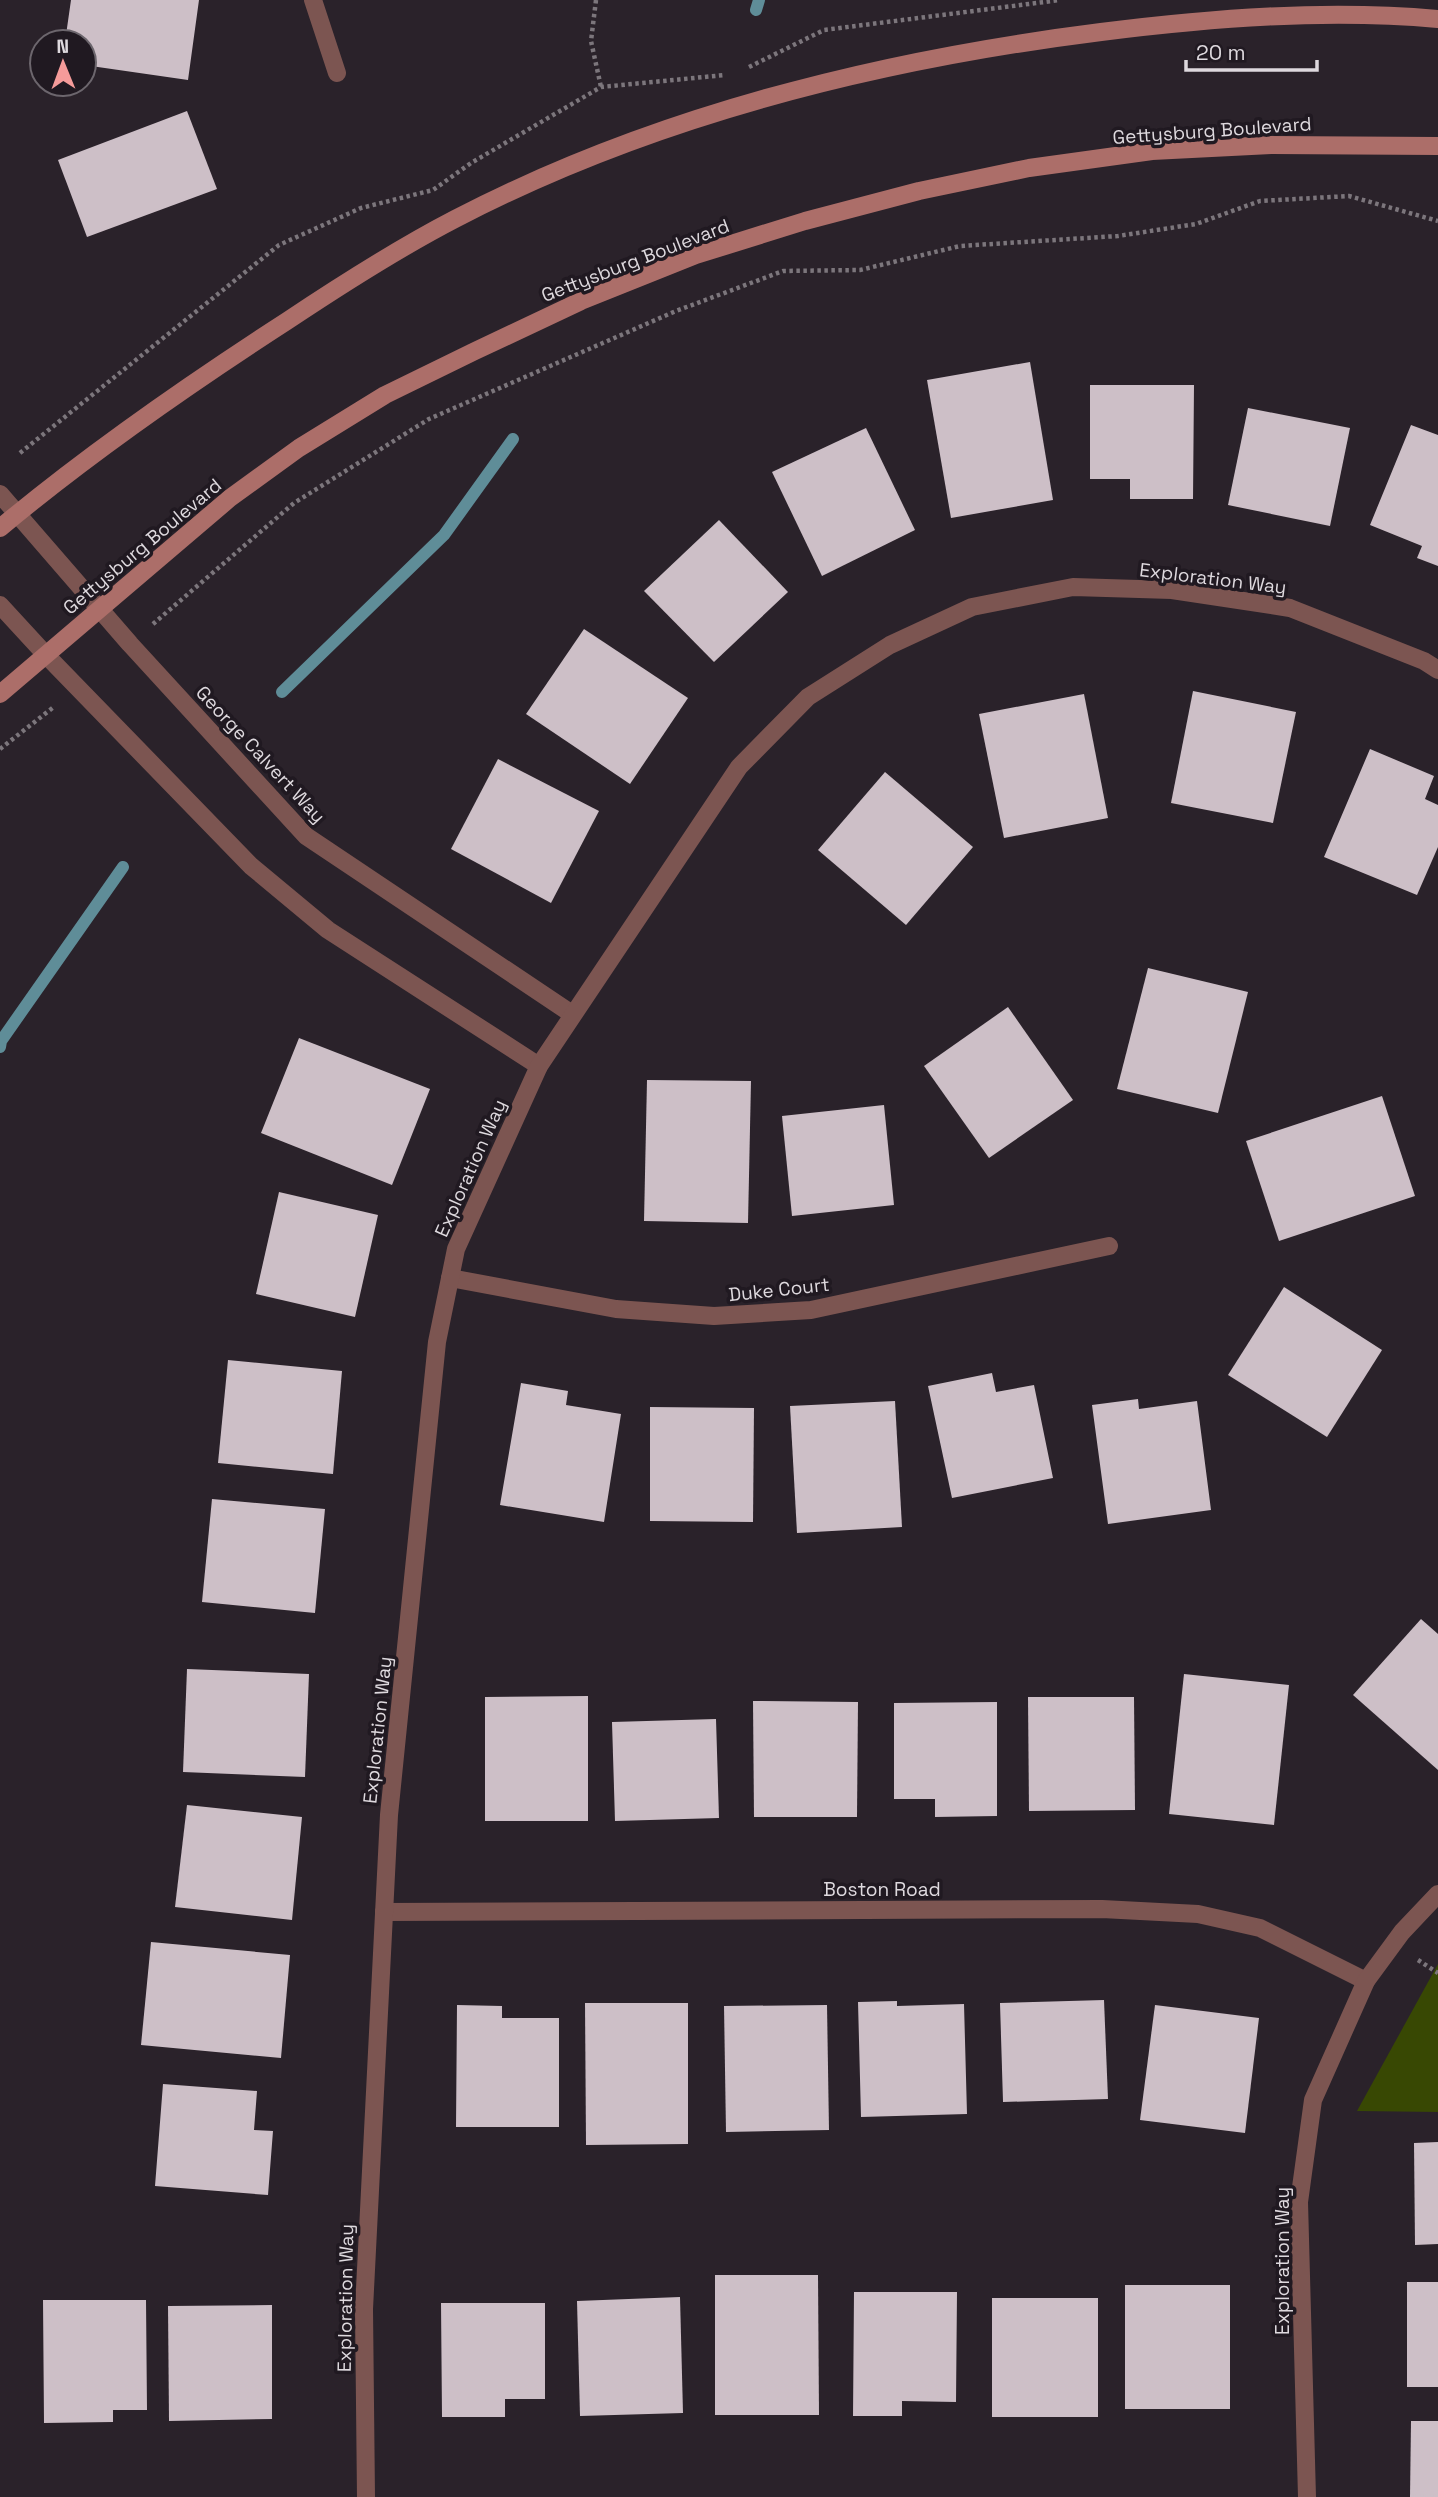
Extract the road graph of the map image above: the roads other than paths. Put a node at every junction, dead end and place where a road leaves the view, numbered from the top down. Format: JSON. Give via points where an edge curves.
{"nodes":[{"id":1,"x":313,"y":0,"type":"edge"},
{"id":2,"x":1438,"y":19,"type":"edge"},
{"id":3,"x":338,"y":73,"type":"dead end"},
{"id":4,"x":1438,"y":146,"type":"edge"},
{"id":5,"x":0,"y":494,"type":"edge"},
{"id":6,"x":18,"y":513,"type":"junction"},
{"id":7,"x":0,"y":528,"type":"edge"},
{"id":8,"x":0,"y":605,"type":"edge"},
{"id":9,"x":100,"y":610,"type":"junction"},
{"id":10,"x":46,"y":655,"type":"junction"},
{"id":11,"x":1438,"y":670,"type":"edge"},
{"id":12,"x":0,"y":694,"type":"edge"},
{"id":13,"x":572,"y":1014,"type":"junction"},
{"id":14,"x":539,"y":1066,"type":"junction"},
{"id":15,"x":1109,"y":1246,"type":"dead end"},
{"id":16,"x":450,"y":1278,"type":"junction"},
{"id":17,"x":1438,"y":1894,"type":"edge"},
{"id":18,"x":384,"y":1912,"type":"junction"},
{"id":19,"x":1366,"y":1982,"type":"junction"},
{"id":20,"x":366,"y":2497,"type":"edge"},
{"id":21,"x":1307,"y":2497,"type":"edge"}],
"edges":[{"from":1,"to":3,"type":"street"},
{"from":2,"to":6,"type":"street","via":[[1292,15],[1172,23],[1053,38],[922,59],[679,125],[562,168],[454,219],[371,267],[155,408]]},
{"from":4,"to":9,"type":"street","name":"Gettysburg Boulevard","via":[[1271,145],[1152,151],[1029,168],[830,214],[696,255],[581,301],[385,396],[299,447],[230,498]]},
{"from":5,"to":6,"type":"street","name":"George Calvert Way"},
{"from":6,"to":7,"type":"street"},
{"from":6,"to":9,"type":"street","name":"George Calvert Way"},
{"from":8,"to":10,"type":"street"},
{"from":9,"to":10,"type":"street","name":"Gettysburg Boulevard"},
{"from":9,"to":13,"type":"street","name":"George Calvert Way","via":[[306,836]]},
{"from":10,"to":12,"type":"street","name":"Gettysburg Boulevard"},
{"from":10,"to":14,"type":"street","via":[[251,866],[318,922]]},
{"from":11,"to":13,"type":"street","name":"Exploration Way","via":[[1290,608],[1172,590],[1073,587],[972,607],[890,645],[808,697],[739,767]]},
{"from":13,"to":14,"type":"street","name":"Exploration Way"},
{"from":14,"to":16,"type":"street","name":"Exploration Way","via":[[456,1249]]},
{"from":15,"to":16,"type":"street","name":"Duke Court","via":[[811,1310],[714,1317],[616,1310]]},
{"from":16,"to":18,"type":"street","name":"Exploration Way","via":[[436,1342],[389,1815]]},
{"from":17,"to":19,"type":"street","name":"Exploration Way","via":[[1402,1932]]},
{"from":18,"to":19,"type":"street","name":"Boston Road","via":[[1102,1909],[1198,1914],[1259,1928]]},
{"from":18,"to":20,"type":"street","name":"Exploration Way","via":[[364,2309]]},
{"from":19,"to":21,"type":"street","name":"Exploration Way","via":[[1312,2100],[1299,2202]]}]}
